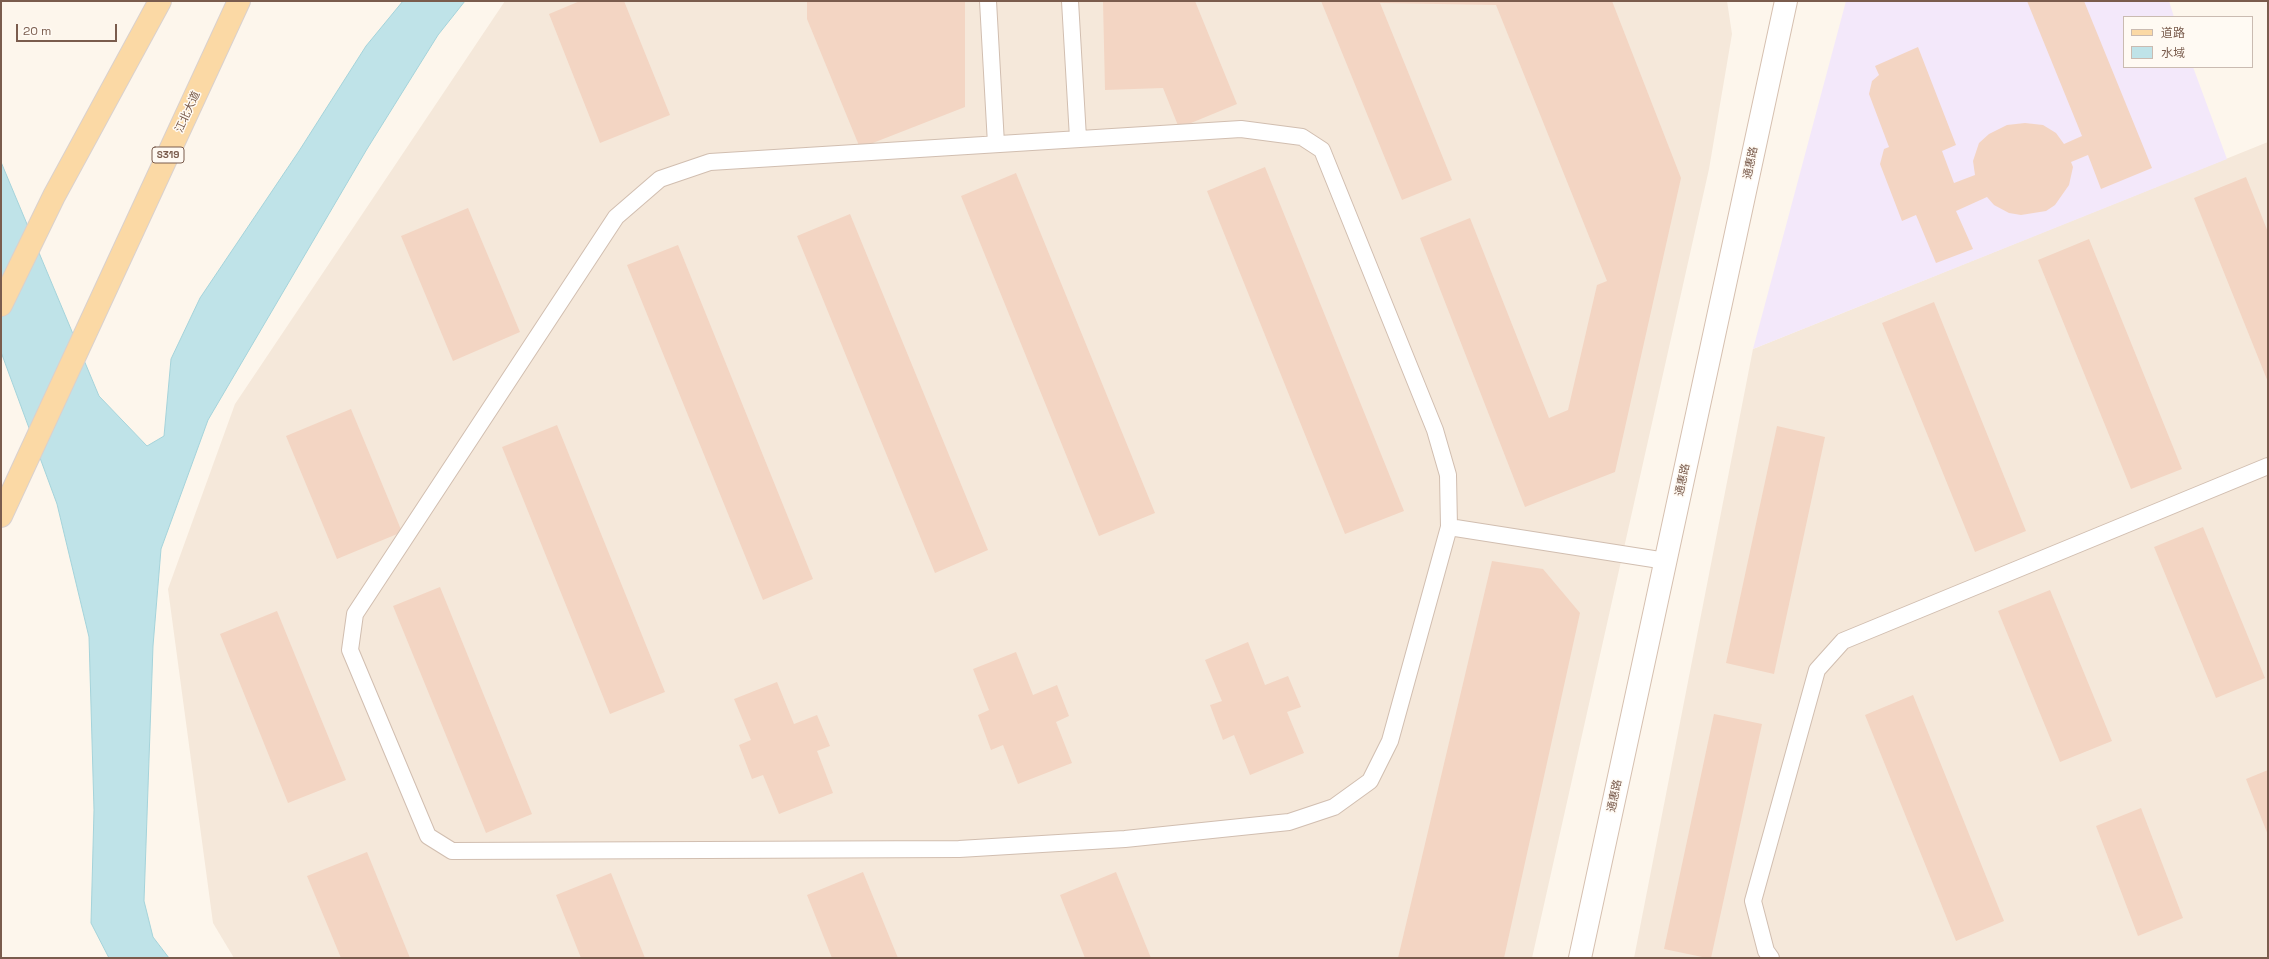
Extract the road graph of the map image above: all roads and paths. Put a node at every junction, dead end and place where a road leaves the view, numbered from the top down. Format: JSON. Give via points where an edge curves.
{"nodes":[{"id":1,"x":160,"y":1,"type":"edge"},
{"id":2,"x":239,"y":1,"type":"edge"},
{"id":3,"x":988,"y":1,"type":"edge"},
{"id":4,"x":1070,"y":1,"type":"edge"},
{"id":5,"x":1786,"y":1,"type":"edge"},
{"id":6,"x":1078,"y":138,"type":"junction"},
{"id":7,"x":996,"y":144,"type":"junction"},
{"id":8,"x":1,"y":305,"type":"edge"},
{"id":9,"x":2268,"y":466,"type":"edge"},
{"id":10,"x":1,"y":516,"type":"edge"},
{"id":11,"x":1449,"y":527,"type":"junction"},
{"id":12,"x":1666,"y":560,"type":"junction"},
{"id":13,"x":1580,"y":958,"type":"edge"},
{"id":14,"x":1771,"y":958,"type":"edge"}],
"edges":[{"from":1,"to":8,"type":"main road","via":[[54,196]]},
{"from":2,"to":10,"type":"main road","name":"江北大道","number":"S319"},
{"from":3,"to":7,"type":"lane"},
{"from":4,"to":6,"type":"lane"},
{"from":5,"to":12,"type":"street","name":"通惠路"},
{"from":6,"to":7,"type":"lane"},
{"from":6,"to":11,"type":"lane","via":[[1241,128],[1302,137],[1322,150],[1435,430],[1448,475]]},
{"from":7,"to":11,"type":"lane","via":[[710,162],[660,179],[616,217],[355,614],[350,650],[428,836],[452,851],[959,849],[1125,839],[1289,822],[1334,807],[1370,781],[1390,742]]},
{"from":9,"to":14,"type":"lane","via":[[1843,641],[1817,670],[1753,901],[1766,951]]},
{"from":11,"to":12,"type":"lane"},
{"from":12,"to":13,"type":"street","name":"通惠路"}]}
